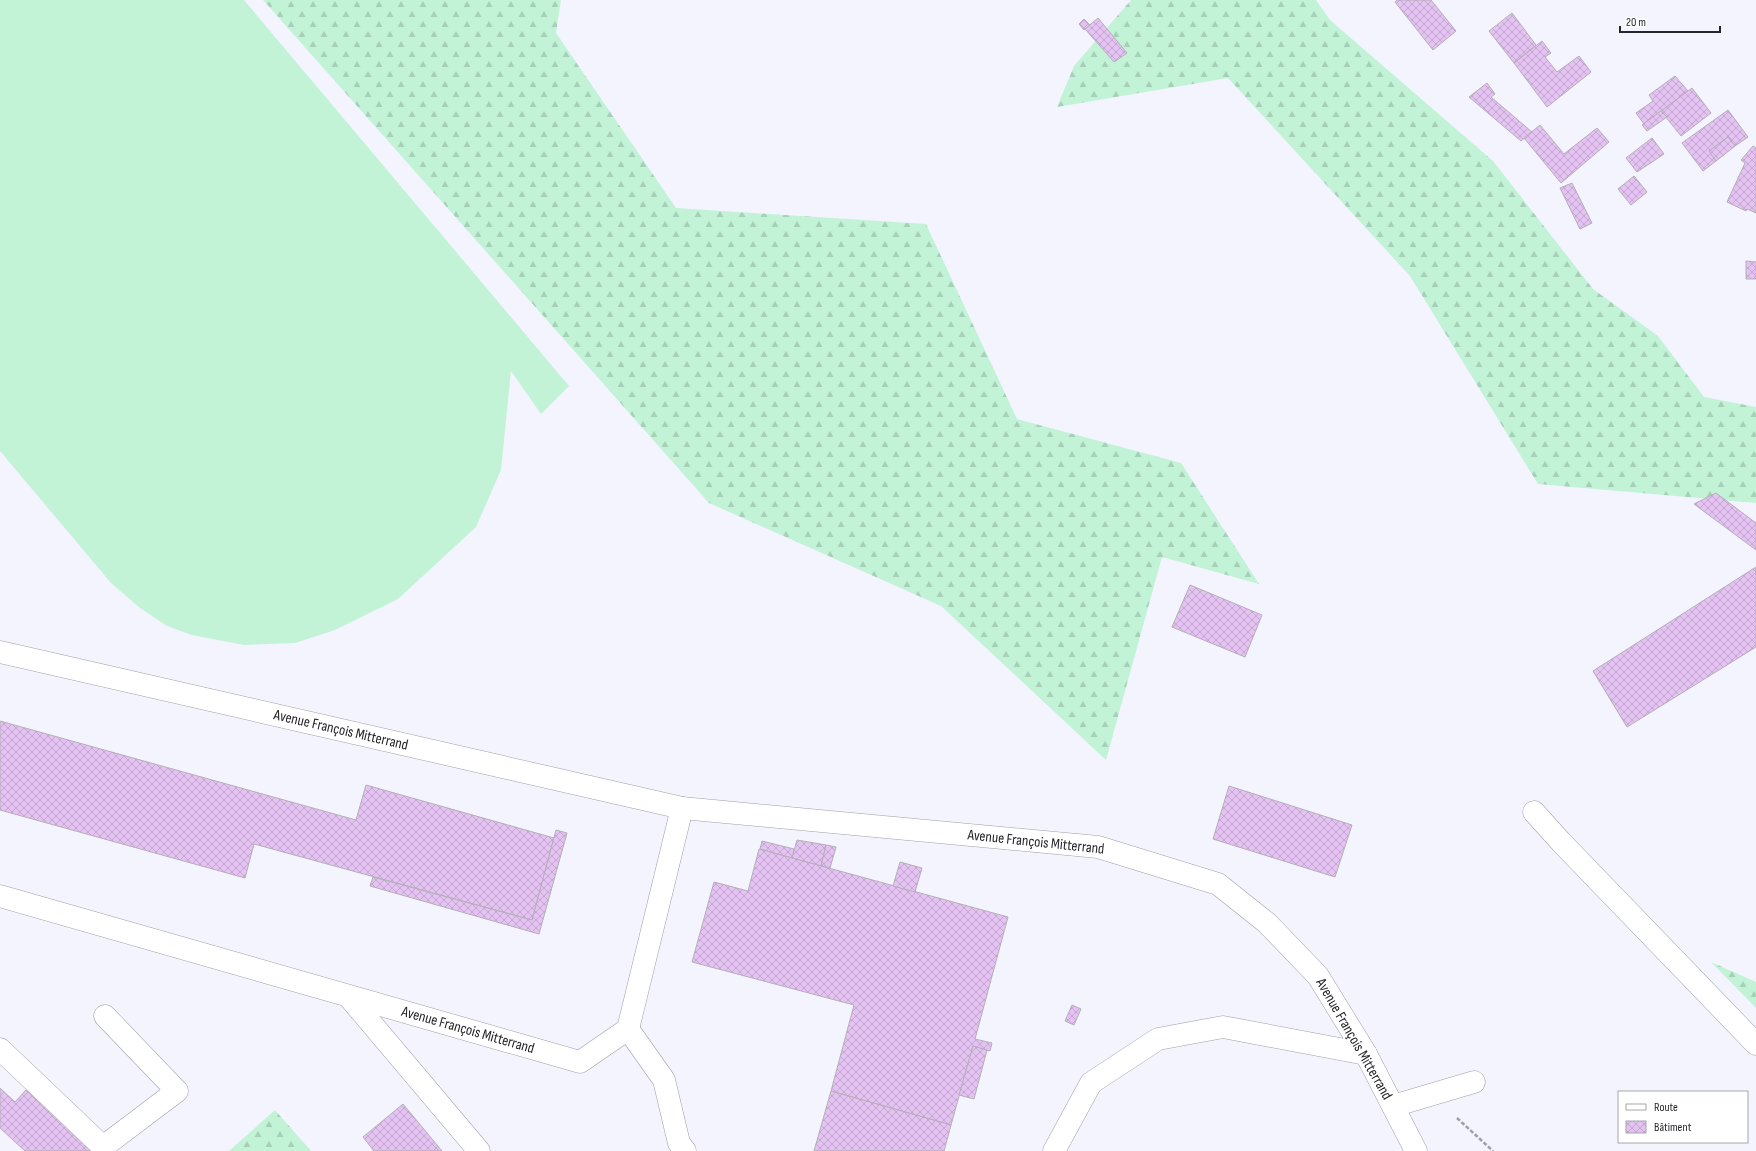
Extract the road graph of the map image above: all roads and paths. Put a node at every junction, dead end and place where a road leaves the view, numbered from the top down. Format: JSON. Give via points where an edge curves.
{"nodes":[{"id":1,"x":0,"y":652,"type":"edge"},
{"id":2,"x":682,"y":808,"type":"junction"},
{"id":3,"x":1534,"y":812,"type":"dead end"},
{"id":4,"x":0,"y":896,"type":"edge"},
{"id":5,"x":349,"y":997,"type":"junction"},
{"id":6,"x":105,"y":1016,"type":"dead end"},
{"id":7,"x":628,"y":1029,"type":"junction"},
{"id":8,"x":1756,"y":1044,"type":"edge"},
{"id":9,"x":0,"y":1049,"type":"edge"},
{"id":10,"x":1366,"y":1054,"type":"junction"},
{"id":11,"x":1474,"y":1082,"type":"dead end"},
{"id":12,"x":1432,"y":1095,"type":"junction"},
{"id":13,"x":1393,"y":1106,"type":"junction"},
{"id":14,"x":479,"y":1151,"type":"edge"},
{"id":15,"x":685,"y":1151,"type":"edge"},
{"id":16,"x":1054,"y":1151,"type":"edge"},
{"id":17,"x":1416,"y":1151,"type":"edge"},
{"id":18,"x":1493,"y":1151,"type":"edge"}],
"edges":[{"from":1,"to":2,"type":"street","name":"Avenue François Mitterrand"},
{"from":2,"to":7,"type":"street"},
{"from":2,"to":10,"type":"street","name":"Avenue François Mitterrand","via":[[1098,847],[1218,884],[1267,923],[1318,976]]},
{"from":3,"to":8,"type":"street"},
{"from":4,"to":5,"type":"street","name":"Avenue François Mitterrand"},
{"from":5,"to":7,"type":"street","name":"Avenue François Mitterrand","via":[[580,1062]]},
{"from":5,"to":14,"type":"street"},
{"from":6,"to":9,"type":"street","via":[[177,1091],[103,1147]]},
{"from":7,"to":15,"type":"street","via":[[664,1080],[679,1143]]},
{"from":10,"to":13,"type":"street","name":"Avenue François Mitterrand"},
{"from":10,"to":16,"type":"street","via":[[1223,1027],[1158,1039],[1091,1083]]},
{"from":11,"to":12,"type":"street"},
{"from":12,"to":13,"type":"street"},
{"from":12,"to":18,"type":"path"},
{"from":13,"to":17,"type":"street","name":"Avenue François Mitterrand"}]}
